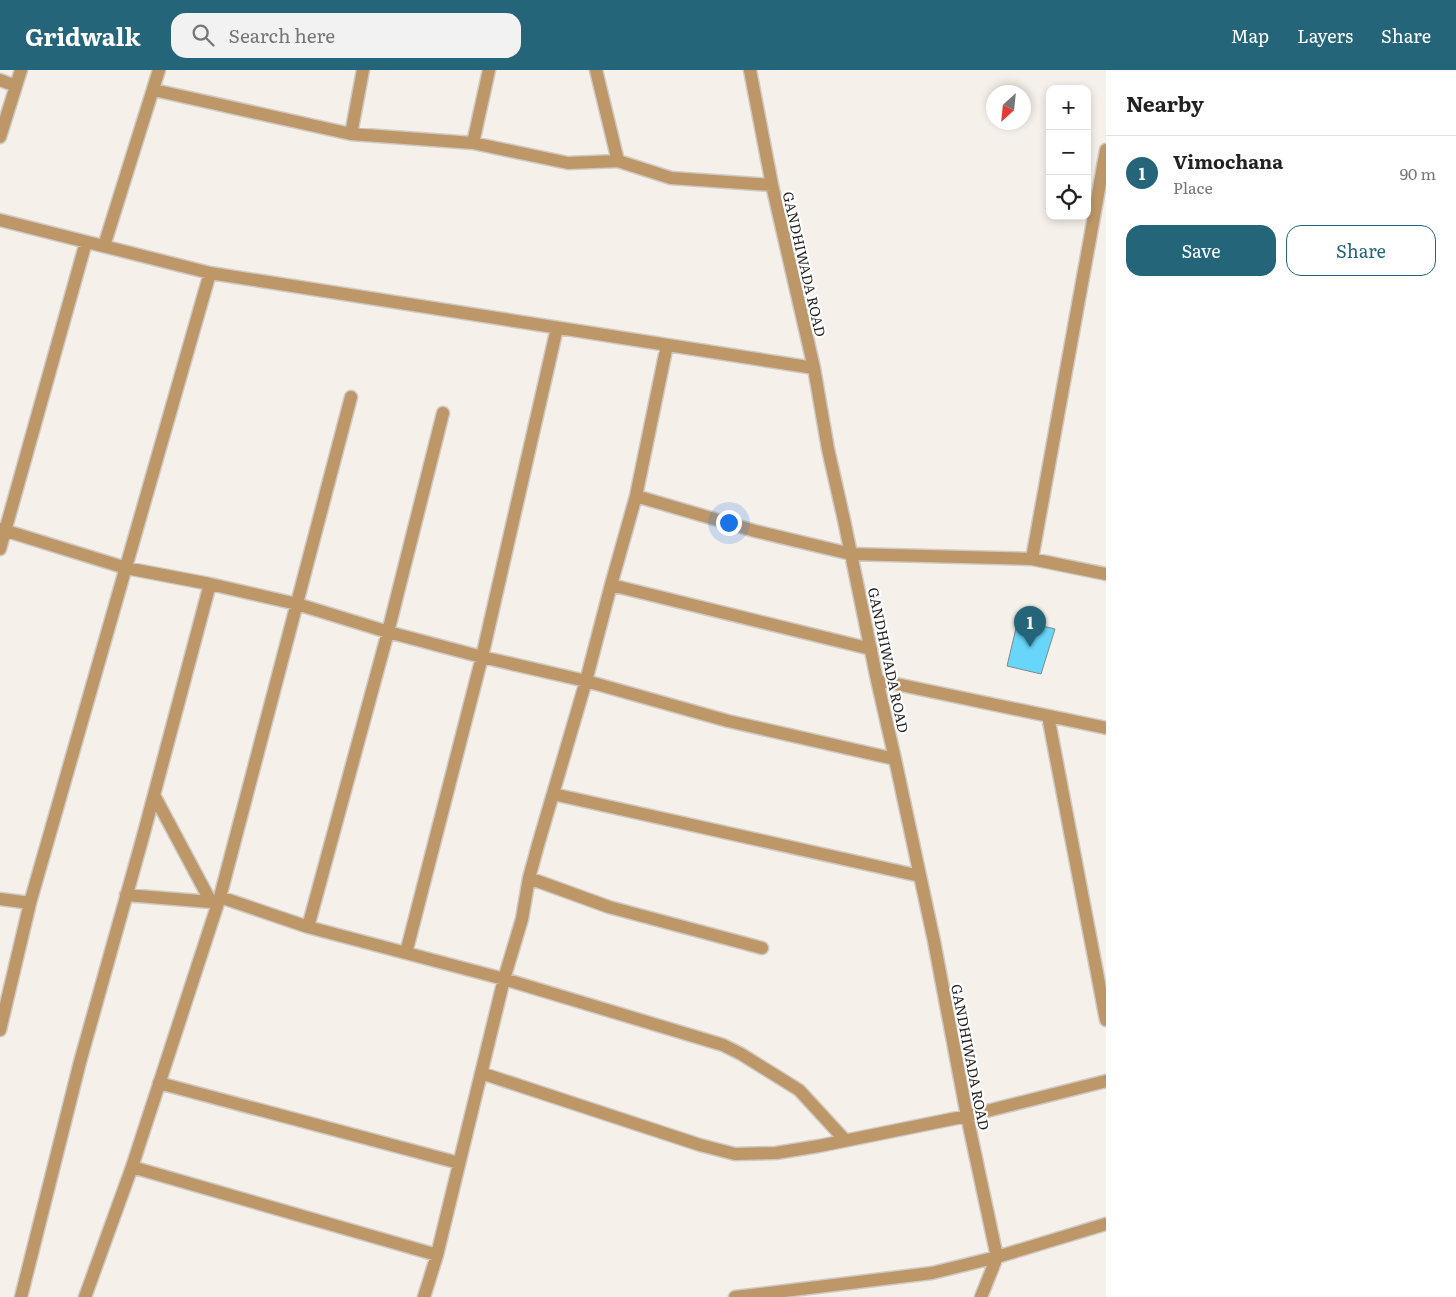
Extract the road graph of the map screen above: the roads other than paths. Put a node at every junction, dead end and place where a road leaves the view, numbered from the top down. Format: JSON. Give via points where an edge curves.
{"nodes":[{"id":1,"x":21,"y":70,"type":"edge"},
{"id":2,"x":159,"y":70,"type":"edge"},
{"id":3,"x":363,"y":70,"type":"edge"},
{"id":4,"x":489,"y":70,"type":"edge"},
{"id":5,"x":596,"y":70,"type":"edge"},
{"id":6,"x":750,"y":70,"type":"edge"},
{"id":7,"x":0,"y":80,"type":"edge"},
{"id":8,"x":16,"y":86,"type":"junction"},
{"id":9,"x":154,"y":90,"type":"junction"},
{"id":10,"x":351,"y":134,"type":"junction"},
{"id":11,"x":0,"y":137,"type":"edge"},
{"id":12,"x":473,"y":143,"type":"junction"},
{"id":13,"x":1106,"y":150,"type":"edge"},
{"id":14,"x":618,"y":161,"type":"junction"},
{"id":15,"x":772,"y":185,"type":"junction"},
{"id":16,"x":1102,"y":190,"type":"edge"},
{"id":17,"x":0,"y":220,"type":"edge"},
{"id":18,"x":86,"y":242,"type":"junction"},
{"id":19,"x":104,"y":246,"type":"junction"},
{"id":20,"x":210,"y":273,"type":"junction"},
{"id":21,"x":557,"y":328,"type":"junction"},
{"id":22,"x":667,"y":345,"type":"junction"},
{"id":23,"x":814,"y":368,"type":"junction"},
{"id":24,"x":351,"y":397,"type":"dead end"},
{"id":25,"x":443,"y":413,"type":"dead end"},
{"id":26,"x":636,"y":496,"type":"junction"},
{"id":27,"x":3,"y":530,"type":"edge"},
{"id":28,"x":0,"y":549,"type":"edge"},
{"id":29,"x":851,"y":554,"type":"junction"},
{"id":30,"x":1032,"y":559,"type":"junction"},
{"id":31,"x":126,"y":568,"type":"junction"},
{"id":32,"x":1106,"y":574,"type":"edge"},
{"id":33,"x":210,"y":584,"type":"junction"},
{"id":34,"x":611,"y":585,"type":"junction"},
{"id":35,"x":297,"y":604,"type":"junction"},
{"id":36,"x":388,"y":632,"type":"junction"},
{"id":37,"x":871,"y":650,"type":"junction"},
{"id":38,"x":482,"y":657,"type":"junction"},
{"id":39,"x":877,"y":680,"type":"junction"},
{"id":40,"x":586,"y":681,"type":"junction"},
{"id":41,"x":1048,"y":716,"type":"junction"},
{"id":42,"x":1106,"y":728,"type":"edge"},
{"id":43,"x":895,"y":759,"type":"junction"},
{"id":44,"x":553,"y":794,"type":"junction"},
{"id":45,"x":154,"y":795,"type":"junction"},
{"id":46,"x":920,"y":876,"type":"junction"},
{"id":47,"x":530,"y":878,"type":"junction"},
{"id":48,"x":126,"y":894,"type":"junction"},
{"id":49,"x":220,"y":897,"type":"junction"},
{"id":50,"x":0,"y":899,"type":"edge"},
{"id":51,"x":30,"y":904,"type":"junction"},
{"id":52,"x":308,"y":927,"type":"junction"},
{"id":53,"x":762,"y":948,"type":"dead end"},
{"id":54,"x":406,"y":953,"type":"junction"},
{"id":55,"x":504,"y":978,"type":"junction"},
{"id":56,"x":1106,"y":1020,"type":"edge"},
{"id":57,"x":0,"y":1030,"type":"edge"},
{"id":58,"x":481,"y":1073,"type":"junction"},
{"id":59,"x":1106,"y":1081,"type":"edge"},
{"id":60,"x":159,"y":1083,"type":"junction"},
{"id":61,"x":967,"y":1116,"type":"junction"},
{"id":62,"x":845,"y":1140,"type":"junction"},
{"id":63,"x":459,"y":1163,"type":"junction"},
{"id":64,"x":132,"y":1166,"type":"junction"},
{"id":65,"x":1106,"y":1224,"type":"edge"},
{"id":66,"x":437,"y":1255,"type":"junction"},
{"id":67,"x":997,"y":1257,"type":"junction"},
{"id":68,"x":21,"y":1297,"type":"edge"},
{"id":69,"x":84,"y":1297,"type":"edge"},
{"id":70,"x":424,"y":1297,"type":"edge"},
{"id":71,"x":735,"y":1297,"type":"edge"},
{"id":72,"x":981,"y":1297,"type":"edge"}],
"edges":[{"from":1,"to":8,"type":"street"},
{"from":2,"to":9,"type":"street"},
{"from":3,"to":10,"type":"street"},
{"from":4,"to":12,"type":"street"},
{"from":5,"to":14,"type":"street"},
{"from":6,"to":15,"type":"street","name":"GANDHIWADA ROAD"},
{"from":7,"to":8,"type":"street"},
{"from":8,"to":11,"type":"street"},
{"from":9,"to":10,"type":"street"},
{"from":9,"to":19,"type":"street"},
{"from":10,"to":12,"type":"street"},
{"from":12,"to":14,"type":"street","via":[[568,163]]},
{"from":13,"to":16,"type":"street"},
{"from":14,"to":15,"type":"street","via":[[671,178]]},
{"from":15,"to":23,"type":"street","name":"GANDHIWADA ROAD"},
{"from":16,"to":30,"type":"street"},
{"from":17,"to":18,"type":"street"},
{"from":18,"to":19,"type":"street"},
{"from":18,"to":27,"type":"street"},
{"from":19,"to":20,"type":"street"},
{"from":20,"to":21,"type":"street"},
{"from":20,"to":31,"type":"street"},
{"from":21,"to":22,"type":"street"},
{"from":21,"to":38,"type":"street"},
{"from":22,"to":23,"type":"street"},
{"from":22,"to":26,"type":"street"},
{"from":23,"to":29,"type":"street","name":"GANDHIWADA ROAD"},
{"from":24,"to":35,"type":"street"},
{"from":25,"to":36,"type":"street"},
{"from":26,"to":29,"type":"street","via":[[755,531]]},
{"from":26,"to":34,"type":"street"},
{"from":27,"to":28,"type":"street"},
{"from":27,"to":31,"type":"street"},
{"from":29,"to":30,"type":"street"},
{"from":29,"to":37,"type":"street","name":"GANDHIWADA ROAD"},
{"from":30,"to":32,"type":"street"},
{"from":31,"to":33,"type":"street"},
{"from":31,"to":51,"type":"street"},
{"from":33,"to":35,"type":"street"},
{"from":33,"to":45,"type":"street"},
{"from":34,"to":37,"type":"street"},
{"from":34,"to":40,"type":"street"},
{"from":35,"to":36,"type":"street"},
{"from":35,"to":49,"type":"street"},
{"from":36,"to":38,"type":"street"},
{"from":36,"to":52,"type":"street"},
{"from":37,"to":39,"type":"street","name":"GANDHIWADA ROAD"},
{"from":38,"to":40,"type":"street"},
{"from":38,"to":54,"type":"street"},
{"from":39,"to":41,"type":"street"},
{"from":39,"to":43,"type":"street","name":"GANDHIWADA ROAD"},
{"from":40,"to":43,"type":"street","via":[[728,721]]},
{"from":40,"to":44,"type":"street"},
{"from":41,"to":42,"type":"street"},
{"from":41,"to":56,"type":"street"},
{"from":43,"to":46,"type":"street","name":"GANDHIWADA ROAD"},
{"from":44,"to":46,"type":"street"},
{"from":44,"to":47,"type":"street"},
{"from":45,"to":48,"type":"street"},
{"from":45,"to":48,"type":"street","via":[[211,902]]},
{"from":46,"to":61,"type":"street","name":"GANDHIWADA ROAD"},
{"from":47,"to":53,"type":"street","via":[[609,907]]},
{"from":47,"to":55,"type":"street","via":[[522,919]]},
{"from":48,"to":68,"type":"street"},
{"from":49,"to":52,"type":"street"},
{"from":49,"to":60,"type":"street"},
{"from":50,"to":51,"type":"street"},
{"from":51,"to":57,"type":"street"},
{"from":52,"to":54,"type":"street"},
{"from":54,"to":55,"type":"street"},
{"from":55,"to":58,"type":"street"},
{"from":55,"to":62,"type":"street","via":[[723,1045],[799,1090]]},
{"from":58,"to":62,"type":"street","via":[[735,1154],[776,1153]]},
{"from":58,"to":63,"type":"street"},
{"from":59,"to":61,"type":"street"},
{"from":60,"to":63,"type":"street"},
{"from":60,"to":64,"type":"street"},
{"from":61,"to":62,"type":"street"},
{"from":61,"to":67,"type":"street","name":"GANDHIWADA ROAD"},
{"from":63,"to":66,"type":"street"},
{"from":64,"to":66,"type":"street"},
{"from":64,"to":69,"type":"street"},
{"from":65,"to":67,"type":"street"},
{"from":66,"to":70,"type":"street"},
{"from":67,"to":71,"type":"street","via":[[932,1273]]},
{"from":67,"to":72,"type":"street"}]}
